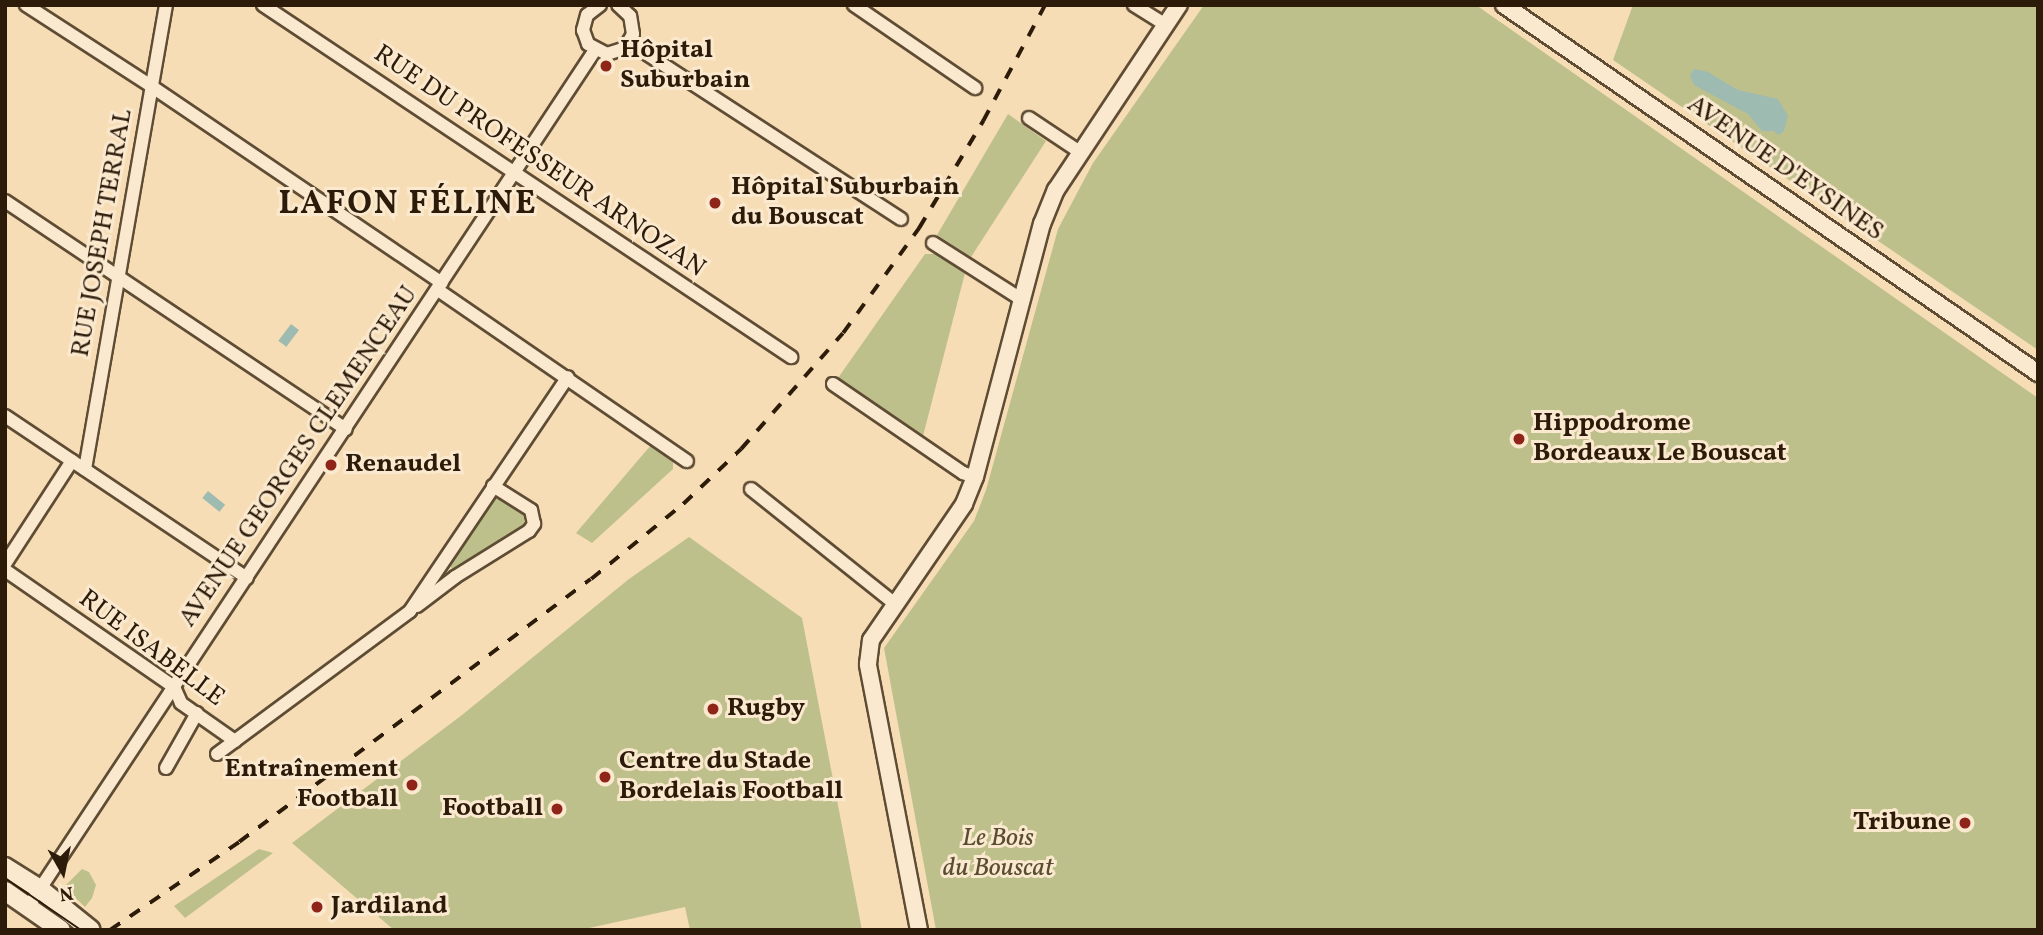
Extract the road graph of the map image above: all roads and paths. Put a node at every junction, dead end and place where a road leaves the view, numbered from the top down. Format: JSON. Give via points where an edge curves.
{"nodes":[{"id":1,"x":26,"y":5,"type":"edge"},
{"id":2,"x":166,"y":5,"type":"edge"},
{"id":3,"x":263,"y":5,"type":"edge"},
{"id":4,"x":600,"y":5,"type":"edge"},
{"id":5,"x":854,"y":5,"type":"edge"},
{"id":6,"x":1134,"y":5,"type":"edge"},
{"id":7,"x":1180,"y":5,"type":"edge"},
{"id":8,"x":1504,"y":5,"type":"edge"},
{"id":9,"x":622,"y":6,"type":"edge"},
{"id":10,"x":583,"y":10,"type":"edge"},
{"id":11,"x":1166,"y":25,"type":"junction"},
{"id":12,"x":630,"y":43,"type":"junction"},
{"id":13,"x":595,"y":50,"type":"junction"},
{"id":14,"x":152,"y":86,"type":"junction"},
{"id":15,"x":975,"y":88,"type":"dead end"},
{"id":16,"x":1029,"y":118,"type":"dead end"},
{"id":17,"x":1080,"y":152,"type":"junction"},
{"id":18,"x":513,"y":173,"type":"junction"},
{"id":19,"x":5,"y":201,"type":"edge"},
{"id":20,"x":901,"y":219,"type":"dead end"},
{"id":21,"x":933,"y":243,"type":"dead end"},
{"id":22,"x":120,"y":278,"type":"junction"},
{"id":23,"x":440,"y":286,"type":"junction"},
{"id":24,"x":1021,"y":299,"type":"junction"},
{"id":25,"x":791,"y":357,"type":"dead end"},
{"id":26,"x":2038,"y":373,"type":"edge"},
{"id":27,"x":568,"y":377,"type":"junction"},
{"id":28,"x":833,"y":384,"type":"dead end"},
{"id":29,"x":5,"y":416,"type":"edge"},
{"id":30,"x":346,"y":429,"type":"junction"},
{"id":31,"x":72,"y":461,"type":"junction"},
{"id":32,"x":687,"y":461,"type":"dead end"},
{"id":33,"x":85,"y":469,"type":"junction"},
{"id":34,"x":975,"y":477,"type":"junction"},
{"id":35,"x":493,"y":486,"type":"junction"},
{"id":36,"x":751,"y":489,"type":"dead end"},
{"id":37,"x":5,"y":564,"type":"edge"},
{"id":38,"x":5,"y":570,"type":"edge"},
{"id":39,"x":247,"y":578,"type":"junction"},
{"id":40,"x":895,"y":604,"type":"junction"},
{"id":41,"x":410,"y":611,"type":"junction"},
{"id":42,"x":173,"y":687,"type":"junction"},
{"id":43,"x":197,"y":713,"type":"junction"},
{"id":44,"x":235,"y":741,"type":"junction"},
{"id":45,"x":217,"y":754,"type":"dead end"},
{"id":46,"x":166,"y":768,"type":"dead end"},
{"id":47,"x":5,"y":867,"type":"edge"},
{"id":48,"x":40,"y":889,"type":"junction"},
{"id":49,"x":5,"y":891,"type":"edge"},
{"id":50,"x":28,"y":907,"type":"junction"},
{"id":51,"x":61,"y":930,"type":"edge"},
{"id":52,"x":91,"y":930,"type":"edge"},
{"id":53,"x":919,"y":930,"type":"edge"}],
"edges":[{"from":1,"to":14,"type":"street"},
{"from":2,"to":14,"type":"street","name":"RUE JOSEPH TERRAL"},
{"from":3,"to":18,"type":"street","name":"RUE DU PROFESSEUR ARNOZAN"},
{"from":4,"to":10,"type":"street"},
{"from":5,"to":15,"type":"street"},
{"from":6,"to":11,"type":"street"},
{"from":7,"to":11,"type":"street"},
{"from":8,"to":26,"type":"street","name":"AVENUE D'EYSINES"},
{"from":9,"to":12,"type":"street","via":[[634,24]]},
{"from":10,"to":13,"type":"street","via":[[584,37]]},
{"from":11,"to":17,"type":"street"},
{"from":12,"to":13,"type":"street","via":[[613,54]]},
{"from":12,"to":20,"type":"street"},
{"from":13,"to":18,"type":"street","name":"AVENUE GEORGES CLEMENCEAU"},
{"from":14,"to":22,"type":"street","name":"RUE JOSEPH TERRAL"},
{"from":14,"to":23,"type":"street"},
{"from":16,"to":17,"type":"street"},
{"from":17,"to":24,"type":"street","via":[[1048,206]]},
{"from":18,"to":23,"type":"street","name":"AVENUE GEORGES CLEMENCEAU"},
{"from":18,"to":25,"type":"street","name":"RUE DU PROFESSEUR ARNOZAN"},
{"from":19,"to":22,"type":"street"},
{"from":21,"to":24,"type":"street"},
{"from":22,"to":30,"type":"street"},
{"from":22,"to":33,"type":"street","name":"RUE JOSEPH TERRAL"},
{"from":23,"to":27,"type":"street"},
{"from":23,"to":30,"type":"street","name":"AVENUE GEORGES CLEMENCEAU"},
{"from":24,"to":34,"type":"street"},
{"from":27,"to":32,"type":"street"},
{"from":27,"to":35,"type":"street"},
{"from":28,"to":34,"type":"street"},
{"from":29,"to":31,"type":"street"},
{"from":30,"to":39,"type":"street","name":"AVENUE GEORGES CLEMENCEAU"},
{"from":31,"to":33,"type":"street"},
{"from":31,"to":37,"type":"street"},
{"from":33,"to":39,"type":"street"},
{"from":34,"to":40,"type":"street","via":[[964,504]]},
{"from":35,"to":41,"type":"street"},
{"from":35,"to":41,"type":"street","via":[[531,510],[534,524]]},
{"from":36,"to":40,"type":"street"},
{"from":38,"to":42,"type":"street","name":"RUE ISABELLE"},
{"from":39,"to":42,"type":"street","name":"AVENUE GEORGES CLEMENCEAU"},
{"from":40,"to":53,"type":"street","via":[[871,640],[868,664]]},
{"from":41,"to":44,"type":"street"},
{"from":42,"to":43,"type":"street","name":"RUE ISABELLE","via":[[181,702]]},
{"from":42,"to":48,"type":"street","name":"AVENUE GEORGES CLEMENCEAU"},
{"from":43,"to":44,"type":"street","name":"RUE ISABELLE"},
{"from":43,"to":46,"type":"street"},
{"from":44,"to":45,"type":"street"},
{"from":47,"to":48,"type":"main road"},
{"from":48,"to":50,"type":"street","name":"AVENUE GEORGES CLEMENCEAU"},
{"from":48,"to":52,"type":"main road"},
{"from":49,"to":50,"type":"main road"},
{"from":50,"to":51,"type":"main road"}]}
